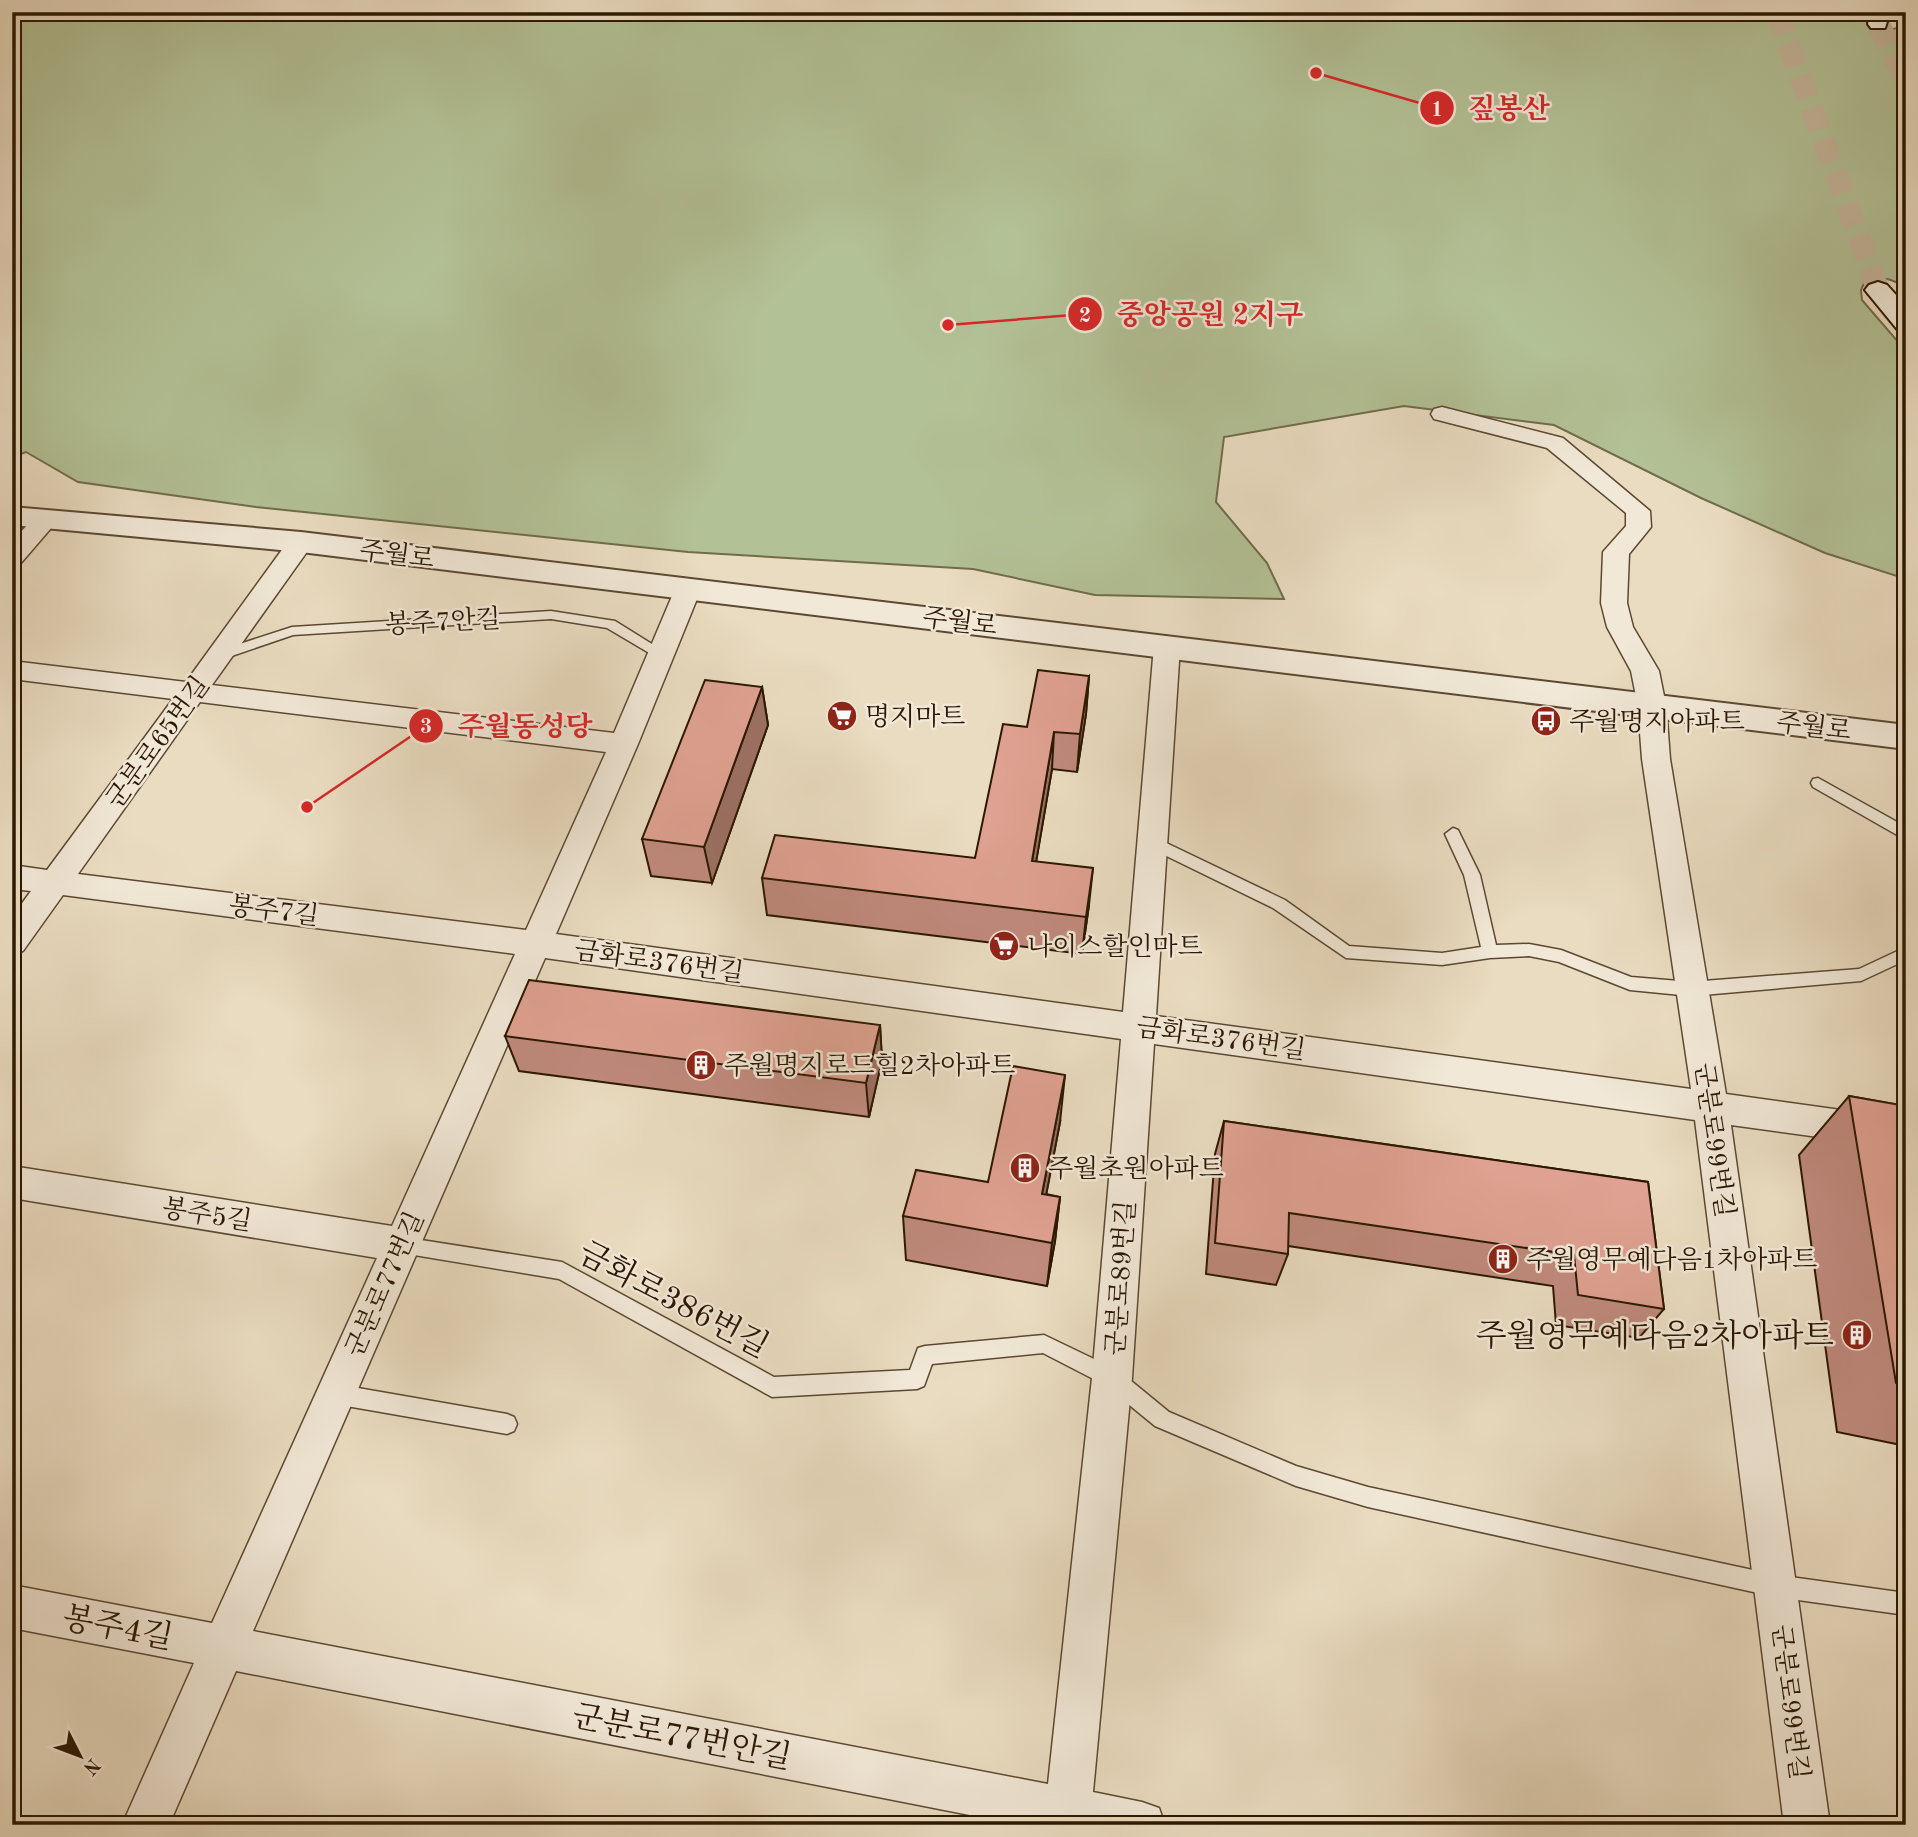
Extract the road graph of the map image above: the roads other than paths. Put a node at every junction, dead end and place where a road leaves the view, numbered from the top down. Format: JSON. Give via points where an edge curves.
{"nodes":[{"id":1,"x":1878,"y":290,"type":"tunnel mouth"},
{"id":2,"x":1906,"y":323,"type":"edge"},
{"id":3,"x":1443,"y":414,"type":"dead end"},
{"id":4,"x":12,"y":516,"type":"edge"},
{"id":5,"x":46,"y":520,"type":"junction"},
{"id":6,"x":300,"y":542,"type":"junction"},
{"id":7,"x":12,"y":557,"type":"edge"},
{"id":8,"x":688,"y":589,"type":"junction"},
{"id":9,"x":1167,"y":646,"type":"junction"},
{"id":10,"x":661,"y":654,"type":"junction"},
{"id":11,"x":220,"y":655,"type":"junction"},
{"id":12,"x":12,"y":670,"type":"edge"},
{"id":13,"x":194,"y":692,"type":"junction"},
{"id":14,"x":1652,"y":706,"type":"junction"},
{"id":15,"x":1906,"y":737,"type":"edge"},
{"id":16,"x":624,"y":744,"type":"junction"},
{"id":17,"x":1818,"y":783,"type":"dead end"},
{"id":18,"x":1452,"y":834,"type":"dead end"},
{"id":19,"x":1906,"y":834,"type":"edge"},
{"id":20,"x":1153,"y":843,"type":"junction"},
{"id":21,"x":12,"y":877,"type":"edge"},
{"id":22,"x":55,"y":882,"type":"junction"},
{"id":23,"x":12,"y":942,"type":"edge"},
{"id":24,"x":535,"y":944,"type":"junction"},
{"id":25,"x":1490,"y":952,"type":"junction"},
{"id":26,"x":1906,"y":953,"type":"edge"},
{"id":27,"x":1691,"y":989,"type":"junction"},
{"id":28,"x":1139,"y":1027,"type":"junction"},
{"id":29,"x":1711,"y":1107,"type":"junction"},
{"id":30,"x":1906,"y":1134,"type":"edge"},
{"id":31,"x":12,"y":1182,"type":"edge"},
{"id":32,"x":402,"y":1245,"type":"junction"},
{"id":33,"x":1112,"y":1378,"type":"junction"},
{"id":34,"x":335,"y":1394,"type":"junction"},
{"id":35,"x":507,"y":1424,"type":"dead end"},
{"id":36,"x":1776,"y":1586,"type":"junction"},
{"id":37,"x":1906,"y":1604,"type":"edge"},
{"id":38,"x":12,"y":1606,"type":"edge"},
{"id":39,"x":223,"y":1648,"type":"junction"},
{"id":40,"x":1067,"y":1817,"type":"edge"},
{"id":41,"x":145,"y":1825,"type":"edge"},
{"id":42,"x":1142,"y":1825,"type":"edge"},
{"id":43,"x":1807,"y":1825,"type":"edge"}],
"edges":[{"from":1,"to":2,"type":"street"},
{"from":3,"to":14,"type":"street","name":"군분로99번길","via":[[1555,443],[1638,511],[1639,527],[1616,552],[1615,603],[1620,627],[1645,671]]},
{"from":4,"to":5,"type":"street","name":"주월로"},
{"from":5,"to":6,"type":"street","name":"주월로"},
{"from":5,"to":7,"type":"street"},
{"from":6,"to":8,"type":"street","name":"주월로"},
{"from":6,"to":11,"type":"street","name":"군분로65번길"},
{"from":8,"to":9,"type":"street","name":"주월로"},
{"from":8,"to":10,"type":"street","name":"군분로77번길"},
{"from":9,"to":14,"type":"street","name":"주월로"},
{"from":9,"to":20,"type":"street","name":"군분로89번길"},
{"from":10,"to":11,"type":"lane","name":"봉주7안길","via":[[610,624],[551,615],[292,631]]},
{"from":10,"to":16,"type":"street","name":"군분로77번길"},
{"from":11,"to":13,"type":"street","name":"군분로65번길"},
{"from":12,"to":13,"type":"street"},
{"from":13,"to":16,"type":"street"},
{"from":13,"to":22,"type":"street","name":"군분로65번길"},
{"from":14,"to":15,"type":"street","name":"주월로"},
{"from":14,"to":27,"type":"street","name":"군분로99번길"},
{"from":16,"to":24,"type":"street","name":"군분로77번길"},
{"from":17,"to":19,"type":"lane"},
{"from":18,"to":25,"type":"lane","via":[[1472,875]]},
{"from":20,"to":25,"type":"lane","via":[[1279,904],[1346,952],[1442,960]]},
{"from":20,"to":28,"type":"street","name":"군분로89번길"},
{"from":21,"to":22,"type":"street","name":"봉주7길"},
{"from":22,"to":23,"type":"street","name":"군분로65번길"},
{"from":22,"to":24,"type":"street","name":"봉주7길"},
{"from":24,"to":28,"type":"street","name":"금화로376번길"},
{"from":24,"to":32,"type":"street","name":"군분로77번길"},
{"from":25,"to":27,"type":"lane","via":[[1529,950],[1561,956],[1630,983]]},
{"from":26,"to":27,"type":"lane","via":[[1861,975]]},
{"from":27,"to":29,"type":"street","name":"군분로99번길"},
{"from":28,"to":29,"type":"street","name":"금화로376번길"},
{"from":28,"to":33,"type":"street","name":"군분로89번길"},
{"from":29,"to":30,"type":"street","name":"금화로376번길"},
{"from":29,"to":36,"type":"street","name":"군분로99번길"},
{"from":31,"to":32,"type":"street","name":"봉주5길"},
{"from":32,"to":33,"type":"lane","name":"금화로386번길","via":[[562,1271],[772,1387],[917,1379],[925,1355],[1044,1344]]},
{"from":32,"to":34,"type":"street","name":"군분로77번길"},
{"from":33,"to":36,"type":"lane","via":[[1162,1419],[1296,1476],[1368,1497]]},
{"from":33,"to":40,"type":"street","name":"군분로89번길"},
{"from":34,"to":35,"type":"lane"},
{"from":34,"to":39,"type":"street","name":"군분로77번길"},
{"from":36,"to":37,"type":"lane"},
{"from":36,"to":43,"type":"street","name":"군분로99번길"},
{"from":38,"to":39,"type":"street","name":"봉주4길"},
{"from":39,"to":40,"type":"street","name":"군분로77번안길"},
{"from":39,"to":41,"type":"street","name":"군분로77번길"},
{"from":40,"to":42,"type":"street","name":"군분로77번안길"}]}
